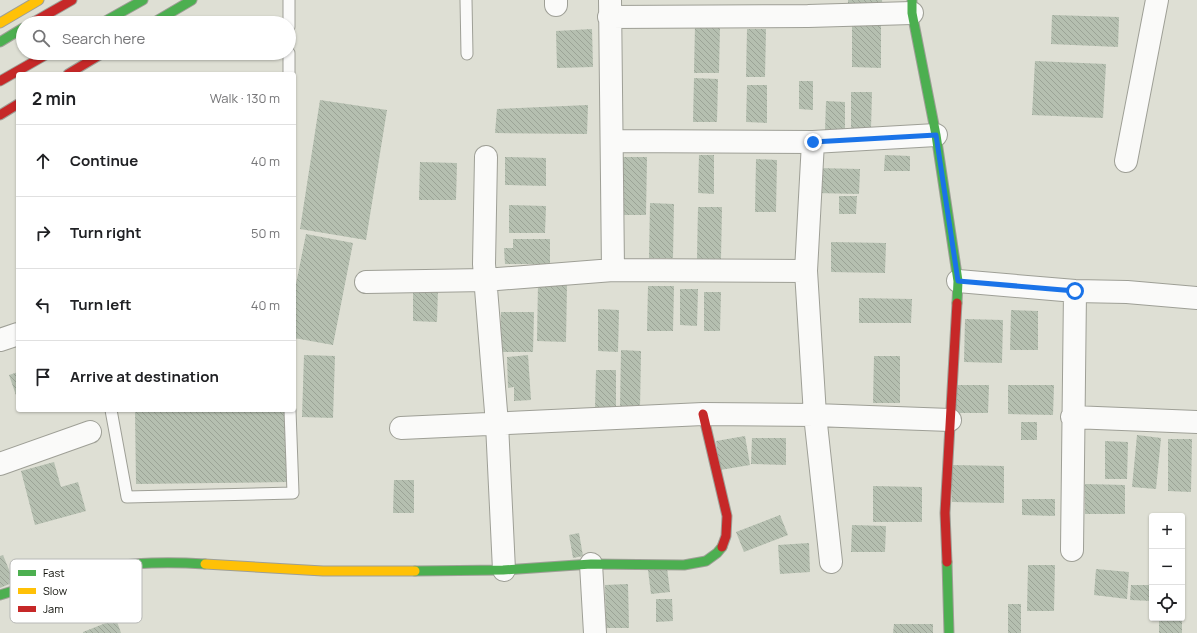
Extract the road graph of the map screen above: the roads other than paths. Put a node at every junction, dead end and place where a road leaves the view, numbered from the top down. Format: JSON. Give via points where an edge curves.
{"nodes":[{"id":1,"x":39,"y":0,"type":"edge"},
{"id":2,"x":72,"y":0,"type":"edge"},
{"id":3,"x":143,"y":0,"type":"edge"},
{"id":4,"x":192,"y":0,"type":"edge"},
{"id":5,"x":289,"y":0,"type":"edge"},
{"id":6,"x":466,"y":0,"type":"edge"},
{"id":7,"x":1158,"y":0,"type":"edge"},
{"id":8,"x":912,"y":7,"type":"edge"},
{"id":9,"x":788,"y":8,"type":"edge"},
{"id":10,"x":610,"y":9,"type":"edge"},
{"id":11,"x":44,"y":16,"type":"edge"},
{"id":12,"x":114,"y":16,"type":"edge"},
{"id":13,"x":165,"y":16,"type":"edge"},
{"id":14,"x":289,"y":16,"type":"edge"},
{"id":15,"x":0,"y":23,"type":"edge"},
{"id":16,"x":16,"y":32,"type":"edge"},
{"id":17,"x":0,"y":42,"type":"edge"},
{"id":18,"x":467,"y":54,"type":"dead end"},
{"id":19,"x":37,"y":60,"type":"edge"},
{"id":20,"x":91,"y":60,"type":"edge"},
{"id":21,"x":289,"y":60,"type":"edge"},
{"id":22,"x":71,"y":72,"type":"edge"},
{"id":23,"x":288,"y":72,"type":"edge"},
{"id":24,"x":0,"y":81,"type":"edge"},
{"id":25,"x":16,"y":105,"type":"edge"},
{"id":26,"x":0,"y":115,"type":"edge"},
{"id":27,"x":936,"y":135,"type":"junction"},
{"id":28,"x":613,"y":141,"type":"junction"},
{"id":29,"x":813,"y":142,"type":"junction"},
{"id":30,"x":486,"y":157,"type":"dead end"},
{"id":31,"x":1126,"y":161,"type":"dead end"},
{"id":32,"x":613,"y":270,"type":"junction"},
{"id":33,"x":806,"y":271,"type":"junction"},
{"id":34,"x":485,"y":280,"type":"junction"},
{"id":35,"x":958,"y":281,"type":"junction"},
{"id":36,"x":366,"y":282,"type":"dead end"},
{"id":37,"x":1075,"y":291,"type":"junction"},
{"id":38,"x":1197,"y":298,"type":"edge"},
{"id":39,"x":16,"y":335,"type":"edge"},
{"id":40,"x":0,"y":340,"type":"edge"},
{"id":41,"x":111,"y":412,"type":"edge"},
{"id":42,"x":290,"y":412,"type":"edge"},
{"id":43,"x":703,"y":414,"type":"junction"},
{"id":44,"x":815,"y":415,"type":"junction"},
{"id":45,"x":1072,"y":417,"type":"junction"},
{"id":46,"x":950,"y":420,"type":"junction"},
{"id":47,"x":1197,"y":422,"type":"edge"},
{"id":48,"x":497,"y":424,"type":"junction"},
{"id":49,"x":401,"y":428,"type":"dead end"},
{"id":50,"x":90,"y":432,"type":"dead end"},
{"id":51,"x":0,"y":464,"type":"edge"},
{"id":52,"x":1072,"y":550,"type":"dead end"},
{"id":53,"x":831,"y":562,"type":"dead end"},
{"id":54,"x":142,"y":564,"type":"edge"},
{"id":55,"x":592,"y":564,"type":"junction"},
{"id":56,"x":504,"y":570,"type":"junction"},
{"id":57,"x":10,"y":592,"type":"edge"},
{"id":58,"x":0,"y":595,"type":"edge"},
{"id":59,"x":594,"y":633,"type":"edge"},
{"id":60,"x":949,"y":633,"type":"edge"}],
"edges":[{"from":1,"to":15,"type":"main road"},
{"from":2,"to":11,"type":"main road"},
{"from":3,"to":12,"type":"main road"},
{"from":4,"to":13,"type":"main road"},
{"from":5,"to":14,"type":"lane"},
{"from":6,"to":18,"type":"lane"},
{"from":7,"to":31,"type":"street"},
{"from":8,"to":9,"type":"street"},
{"from":8,"to":27,"type":"main road"},
{"from":9,"to":10,"type":"street"},
{"from":10,"to":28,"type":"street"},
{"from":16,"to":17,"type":"main road"},
{"from":19,"to":24,"type":"main road"},
{"from":20,"to":22,"type":"main road"},
{"from":21,"to":23,"type":"lane"},
{"from":25,"to":26,"type":"main road"},
{"from":27,"to":29,"type":"street"},
{"from":27,"to":35,"type":"main road"},
{"from":28,"to":29,"type":"street"},
{"from":28,"to":32,"type":"street"},
{"from":29,"to":33,"type":"street"},
{"from":30,"to":34,"type":"street"},
{"from":32,"to":33,"type":"street"},
{"from":32,"to":34,"type":"street"},
{"from":33,"to":44,"type":"street"},
{"from":34,"to":36,"type":"street"},
{"from":34,"to":48,"type":"street"},
{"from":35,"to":37,"type":"street"},
{"from":35,"to":46,"type":"main road"},
{"from":37,"to":38,"type":"street"},
{"from":37,"to":45,"type":"street"},
{"from":39,"to":40,"type":"street"},
{"from":41,"to":42,"type":"lane","via":[[127,497],[293,493]]},
{"from":43,"to":44,"type":"street"},
{"from":43,"to":48,"type":"street"},
{"from":43,"to":55,"type":"main road","via":[[727,516],[728,533],[725,543],[716,555],[705,562],[688,565]]},
{"from":44,"to":46,"type":"street"},
{"from":44,"to":53,"type":"street"},
{"from":45,"to":47,"type":"street"},
{"from":45,"to":52,"type":"street"},
{"from":46,"to":60,"type":"main road","via":[[945,513]]},
{"from":48,"to":49,"type":"street"},
{"from":48,"to":56,"type":"street"},
{"from":50,"to":51,"type":"street"},
{"from":54,"to":56,"type":"main road","via":[[169,563],[289,570]]},
{"from":55,"to":56,"type":"main road"},
{"from":55,"to":59,"type":"street"},
{"from":57,"to":58,"type":"main road"}]}
